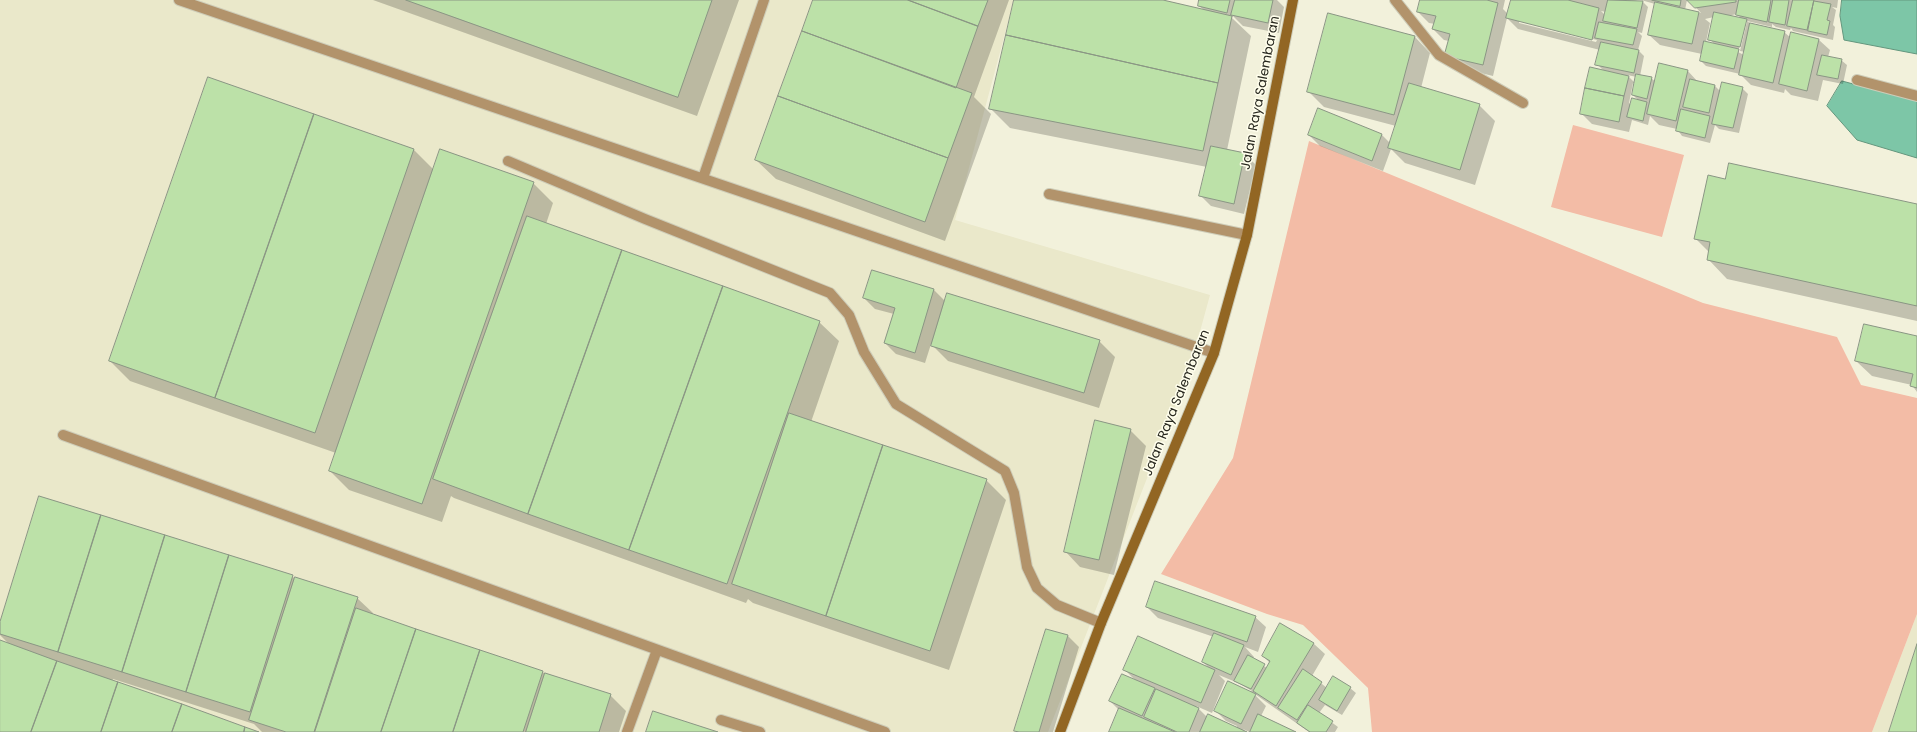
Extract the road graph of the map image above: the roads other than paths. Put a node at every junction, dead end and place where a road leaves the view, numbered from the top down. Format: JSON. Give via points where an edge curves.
{"nodes":[{"id":1,"x":179,"y":0,"type":"edge"},
{"id":2,"x":764,"y":0,"type":"edge"},
{"id":3,"x":1292,"y":0,"type":"edge"},
{"id":4,"x":1394,"y":0,"type":"edge"},
{"id":5,"x":1857,"y":80,"type":"dead end"},
{"id":6,"x":1917,"y":96,"type":"edge"},
{"id":7,"x":1523,"y":103,"type":"dead end"},
{"id":8,"x":508,"y":161,"type":"dead end"},
{"id":9,"x":703,"y":178,"type":"junction"},
{"id":10,"x":1049,"y":194,"type":"dead end"},
{"id":11,"x":1247,"y":235,"type":"junction"},
{"id":12,"x":1214,"y":353,"type":"junction"},
{"id":13,"x":63,"y":435,"type":"dead end"},
{"id":14,"x":1101,"y":623,"type":"junction"},
{"id":15,"x":657,"y":650,"type":"junction"},
{"id":16,"x":721,"y":720,"type":"dead end"},
{"id":17,"x":627,"y":732,"type":"edge"},
{"id":18,"x":760,"y":732,"type":"edge"},
{"id":19,"x":885,"y":732,"type":"edge"},
{"id":20,"x":1060,"y":732,"type":"edge"}],
"edges":[{"from":1,"to":9,"type":"street"},
{"from":2,"to":9,"type":"street"},
{"from":3,"to":11,"type":"main road","name":"Jalan Raya Salembaran"},
{"from":4,"to":7,"type":"street","via":[[1439,55]]},
{"from":5,"to":6,"type":"street"},
{"from":8,"to":14,"type":"street","via":[[830,293],[850,315],[864,352],[896,404],[1005,471],[1014,493],[1027,567],[1037,588],[1057,605]]},
{"from":9,"to":12,"type":"street"},
{"from":10,"to":11,"type":"street"},
{"from":11,"to":12,"type":"main road","name":"Jalan Raya Salembaran"},
{"from":12,"to":14,"type":"main road","name":"Jalan Raya Salembaran"},
{"from":13,"to":15,"type":"street"},
{"from":14,"to":20,"type":"main road","name":"Jalan Raya Salembaran"},
{"from":15,"to":17,"type":"street"},
{"from":15,"to":19,"type":"street"},
{"from":16,"to":18,"type":"street"}]}
